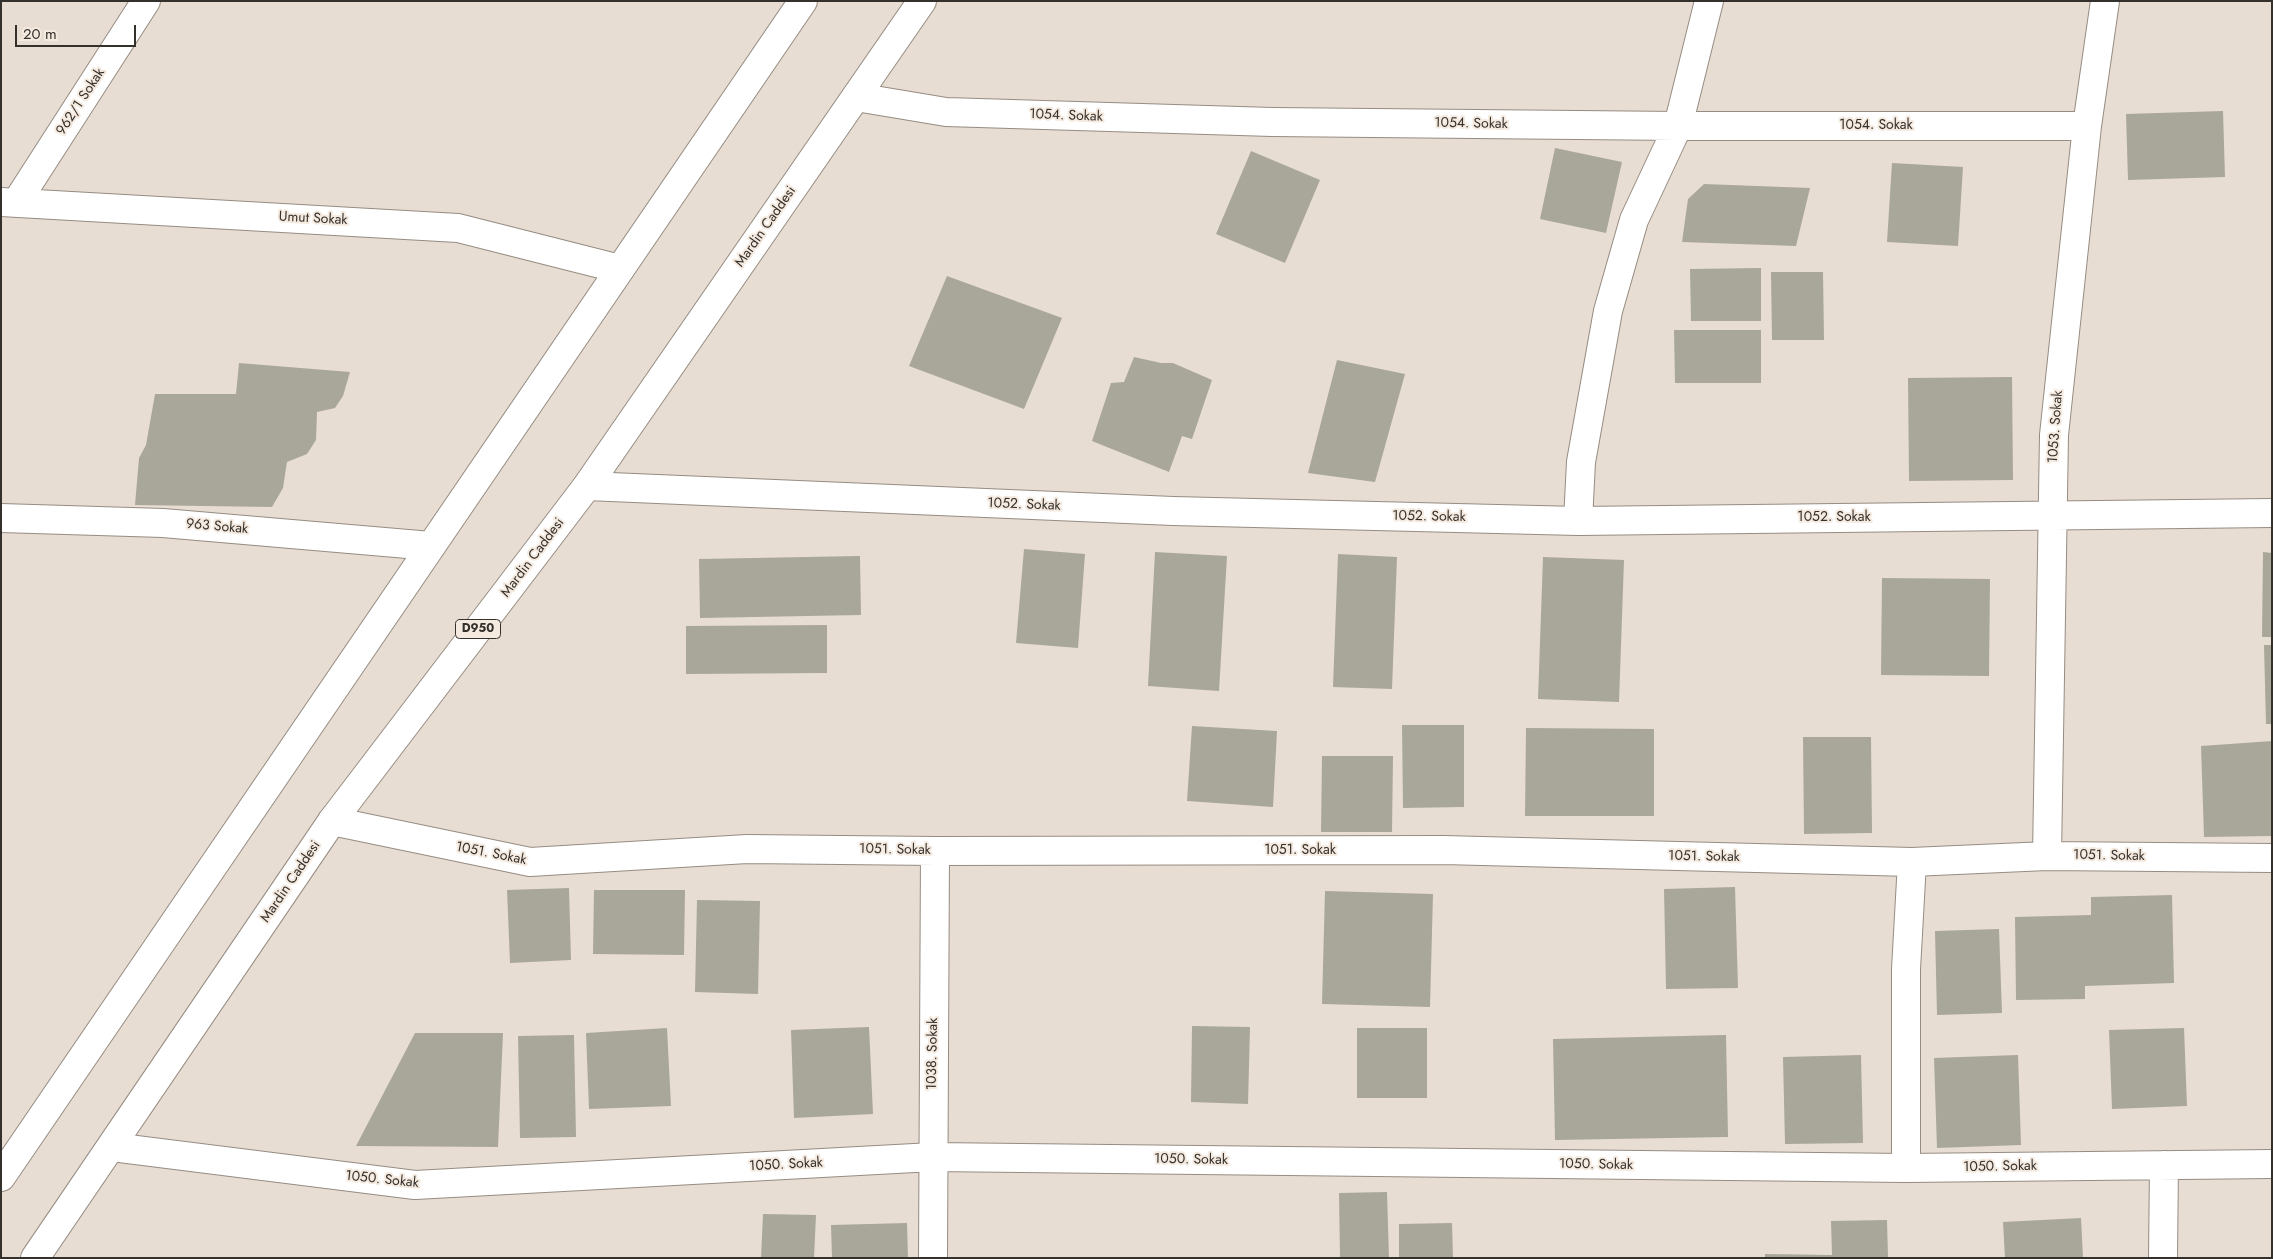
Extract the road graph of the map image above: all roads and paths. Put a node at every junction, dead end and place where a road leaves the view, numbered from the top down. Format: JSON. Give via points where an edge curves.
{"nodes":[{"id":1,"x":146,"y":1,"type":"edge"},
{"id":2,"x":803,"y":1,"type":"edge"},
{"id":3,"x":922,"y":1,"type":"edge"},
{"id":4,"x":1709,"y":1,"type":"edge"},
{"id":5,"x":2105,"y":1,"type":"edge"},
{"id":6,"x":856,"y":97,"type":"junction"},
{"id":7,"x":1678,"y":126,"type":"junction"},
{"id":8,"x":2087,"y":126,"type":"junction"},
{"id":9,"x":9,"y":202,"type":"edge"},
{"id":10,"x":620,"y":269,"type":"junction"},
{"id":11,"x":587,"y":486,"type":"junction"},
{"id":12,"x":2272,"y":513,"type":"edge"},
{"id":13,"x":2052,"y":517,"type":"junction"},
{"id":14,"x":1,"y":518,"type":"edge"},
{"id":15,"x":1578,"y":520,"type":"junction"},
{"id":16,"x":431,"y":546,"type":"junction"},
{"id":17,"x":332,"y":821,"type":"junction"},
{"id":18,"x":935,"y":851,"type":"junction"},
{"id":19,"x":2047,"y":856,"type":"junction"},
{"id":20,"x":2272,"y":858,"type":"edge"},
{"id":21,"x":1912,"y":862,"type":"junction"},
{"id":22,"x":112,"y":1147,"type":"junction"},
{"id":23,"x":932,"y":1157,"type":"junction"},
{"id":24,"x":2272,"y":1164,"type":"edge"},
{"id":25,"x":2164,"y":1165,"type":"junction"},
{"id":26,"x":1906,"y":1168,"type":"junction"},
{"id":27,"x":1,"y":1177,"type":"edge"},
{"id":28,"x":35,"y":1258,"type":"edge"},
{"id":29,"x":934,"y":1258,"type":"edge"},
{"id":30,"x":2163,"y":1258,"type":"edge"}],
"edges":[{"from":1,"to":9,"type":"main road","name":"962/1 Sokak"},
{"from":2,"to":10,"type":"main road"},
{"from":3,"to":6,"type":"main road","name":"Mardin Caddesi","number":"D950"},
{"from":4,"to":7,"type":"main road"},
{"from":5,"to":8,"type":"main road","name":"1053. Sokak"},
{"from":6,"to":7,"type":"main road","name":"1054. Sokak","via":[[956,113],[1272,122]]},
{"from":6,"to":11,"type":"main road","name":"Mardin Caddesi","number":"D950"},
{"from":7,"to":8,"type":"main road","name":"1054. Sokak"},
{"from":7,"to":15,"type":"main road","via":[[1634,220],[1608,311],[1581,462]]},
{"from":8,"to":13,"type":"main road","name":"1053. Sokak","via":[[2054,434]]},
{"from":9,"to":10,"type":"main road","name":"Umut Sokak","via":[[458,228]]},
{"from":10,"to":16,"type":"main road"},
{"from":11,"to":15,"type":"main road","name":"1052. Sokak","via":[[1173,511]]},
{"from":11,"to":17,"type":"main road","name":"Mardin Caddesi","number":"D950"},
{"from":12,"to":13,"type":"main road","name":"1052. Sokak"},
{"from":13,"to":15,"type":"main road","name":"1052. Sokak"},
{"from":13,"to":19,"type":"main road","name":"1053. Sokak"},
{"from":14,"to":16,"type":"main road","name":"963 Sokak","via":[[163,523]]},
{"from":16,"to":27,"type":"main road"},
{"from":17,"to":18,"type":"main road","name":"1051. Sokak","via":[[530,862],[747,848]]},
{"from":17,"to":22,"type":"main road","name":"Mardin Caddesi","number":"D950"},
{"from":18,"to":21,"type":"main road","name":"1051. Sokak","via":[[1443,850]]},
{"from":18,"to":23,"type":"main road","name":"1038. Sokak"},
{"from":19,"to":20,"type":"main road","name":"1051. Sokak"},
{"from":19,"to":21,"type":"main road","name":"1051. Sokak"},
{"from":21,"to":26,"type":"main road","via":[[1906,969]]},
{"from":22,"to":23,"type":"main road","name":"1050. Sokak","via":[[415,1185]]},
{"from":22,"to":28,"type":"main road","name":"Mardin Caddesi","number":"D950"},
{"from":23,"to":26,"type":"main road","name":"1050. Sokak"},
{"from":23,"to":29,"type":"main road","name":"1038. Sokak"},
{"from":24,"to":25,"type":"main road","name":"1050. Sokak"},
{"from":25,"to":26,"type":"main road","name":"1050. Sokak"},
{"from":25,"to":30,"type":"main road"}]}
